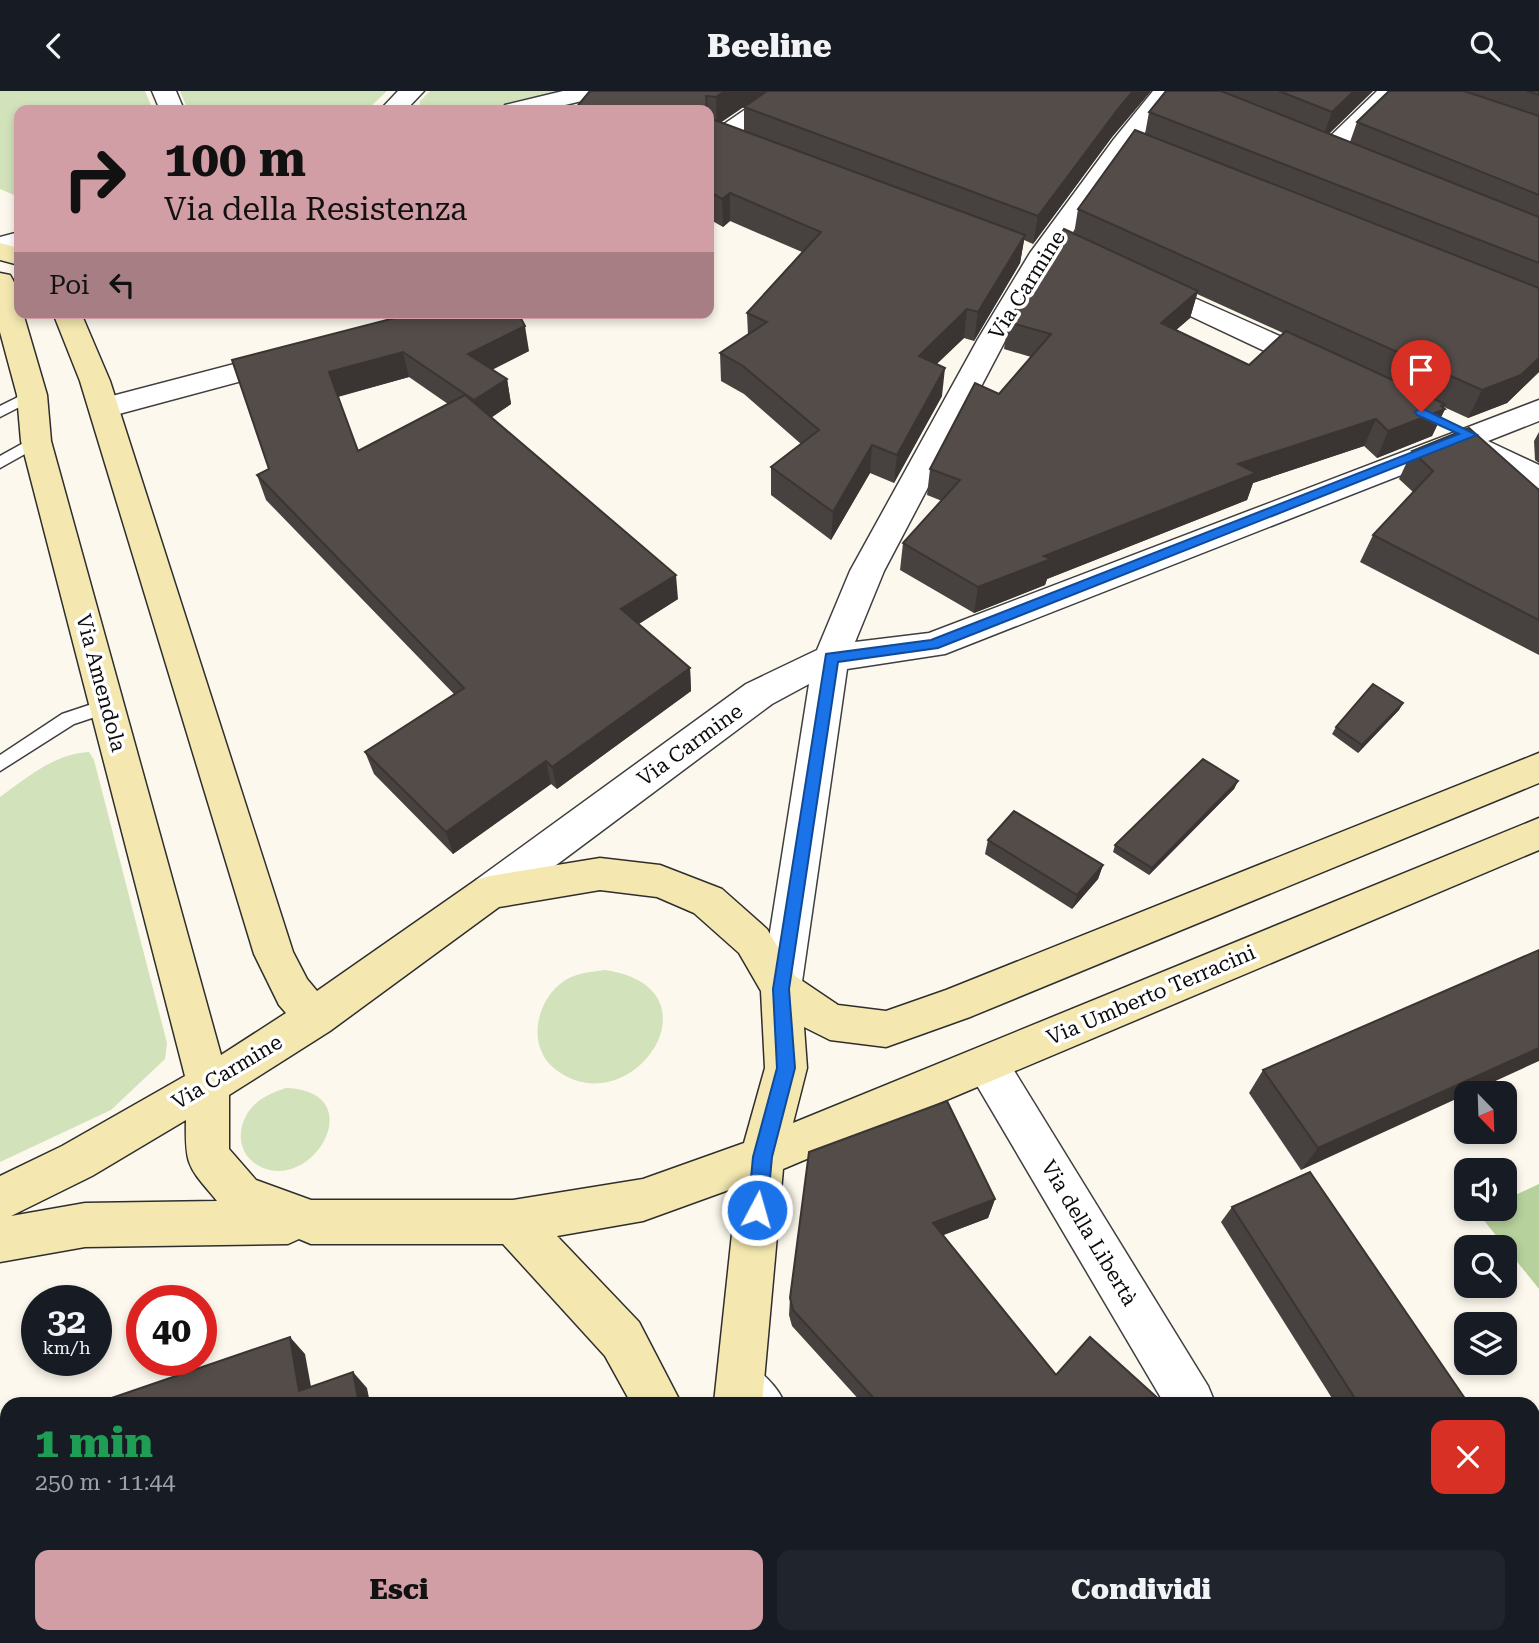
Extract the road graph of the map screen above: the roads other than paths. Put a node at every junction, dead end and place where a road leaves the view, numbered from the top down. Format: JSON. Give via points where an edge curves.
{"nodes":[{"id":1,"x":412,"y":91,"type":"edge"},
{"id":2,"x":788,"y":91,"type":"edge"},
{"id":3,"x":1391,"y":91,"type":"edge"},
{"id":4,"x":604,"y":93,"type":"edge"},
{"id":5,"x":1176,"y":93,"type":"edge"},
{"id":6,"x":397,"y":105,"type":"edge"},
{"id":7,"x":540,"y":105,"type":"edge"},
{"id":8,"x":714,"y":136,"type":"edge"},
{"id":9,"x":1301,"y":143,"type":"edge"},
{"id":10,"x":746,"y":148,"type":"edge"},
{"id":11,"x":1327,"y":153,"type":"junction"},
{"id":12,"x":1352,"y":163,"type":"edge"},
{"id":13,"x":1116,"y":271,"type":"edge"},
{"id":14,"x":0,"y":281,"type":"edge"},
{"id":15,"x":69,"y":319,"type":"edge"},
{"id":16,"x":314,"y":352,"type":"edge"},
{"id":17,"x":1344,"y":376,"type":"edge"},
{"id":18,"x":32,"y":395,"type":"junction"},
{"id":19,"x":104,"y":408,"type":"junction"},
{"id":20,"x":1539,"y":410,"type":"edge"},
{"id":21,"x":0,"y":412,"type":"edge"},
{"id":22,"x":1458,"y":432,"type":"junction"},
{"id":23,"x":36,"y":442,"type":"junction"},
{"id":24,"x":0,"y":463,"type":"edge"},
{"id":25,"x":1539,"y":478,"type":"edge"},
{"id":26,"x":831,"y":658,"type":"junction"},
{"id":27,"x":107,"y":706,"type":"junction"},
{"id":28,"x":0,"y":764,"type":"edge"},
{"id":29,"x":1539,"y":767,"type":"edge"},
{"id":30,"x":1539,"y":833,"type":"edge"},
{"id":31,"x":491,"y":892,"type":"junction"},
{"id":32,"x":781,"y":989,"type":"junction"},
{"id":33,"x":315,"y":1018,"type":"junction"},
{"id":34,"x":988,"y":1063,"type":"junction"},
{"id":35,"x":208,"y":1084,"type":"junction"},
{"id":36,"x":762,"y":1157,"type":"junction"},
{"id":37,"x":0,"y":1199,"type":"edge"},
{"id":38,"x":311,"y":1222,"type":"junction"},
{"id":39,"x":513,"y":1223,"type":"junction"},
{"id":40,"x":0,"y":1240,"type":"edge"},
{"id":41,"x":751,"y":1393,"type":"edge"},
{"id":42,"x":654,"y":1397,"type":"edge"},
{"id":43,"x":1187,"y":1397,"type":"edge"}],
"edges":[{"from":1,"to":6,"type":"street"},
{"from":2,"to":8,"type":"street"},
{"from":3,"to":11,"type":"street"},
{"from":4,"to":7,"type":"street"},
{"from":5,"to":26,"type":"street","name":"Via Carmine","via":[[1136,149],[1046,251],[992,339],[867,571]]},
{"from":8,"to":10,"type":"street"},
{"from":9,"to":11,"type":"street"},
{"from":11,"to":12,"type":"street"},
{"from":13,"to":17,"type":"street"},
{"from":14,"to":18,"type":"street","name":"Via Amendola"},
{"from":15,"to":19,"type":"street"},
{"from":16,"to":19,"type":"street"},
{"from":18,"to":21,"type":"lane"},
{"from":18,"to":23,"type":"street","name":"Via Amendola"},
{"from":19,"to":33,"type":"street","via":[[274,954],[293,992]]},
{"from":20,"to":22,"type":"street"},
{"from":22,"to":25,"type":"street"},
{"from":22,"to":26,"type":"street","via":[[933,645]]},
{"from":23,"to":24,"type":"lane"},
{"from":23,"to":27,"type":"street","name":"Via Amendola"},
{"from":26,"to":31,"type":"street","name":"Via Carmine","via":[[759,694]]},
{"from":26,"to":32,"type":"street"},
{"from":27,"to":28,"type":"lane","via":[[68,719]]},
{"from":27,"to":35,"type":"street","name":"Via Amendola"},
{"from":29,"to":32,"type":"street","via":[[886,1029],[830,1022]]},
{"from":30,"to":34,"type":"street","name":"Via Umberto Terracini"},
{"from":31,"to":32,"type":"street","via":[[600,874],[660,881],[708,901],[753,941]]},
{"from":31,"to":33,"type":"street","name":"Via Carmine"},
{"from":32,"to":36,"type":"street","via":[[786,1068]]},
{"from":33,"to":35,"type":"street","name":"Via Carmine"},
{"from":34,"to":36,"type":"street","name":"Via Umberto Terracini"},
{"from":34,"to":43,"type":"street","name":"Via della Libertà"},
{"from":35,"to":37,"type":"street","name":"Via Carmine","via":[[77,1161]]},
{"from":35,"to":38,"type":"street","name":"Via Amendola","via":[[207,1156],[241,1196]]},
{"from":36,"to":39,"type":"street","name":"Via Umberto Terracini","via":[[643,1200]]},
{"from":36,"to":41,"type":"street"},
{"from":38,"to":39,"type":"street","name":"Via Umberto Terracini"},
{"from":38,"to":40,"type":"street","via":[[85,1225]]},
{"from":39,"to":42,"type":"street","via":[[622,1339]]}]}
